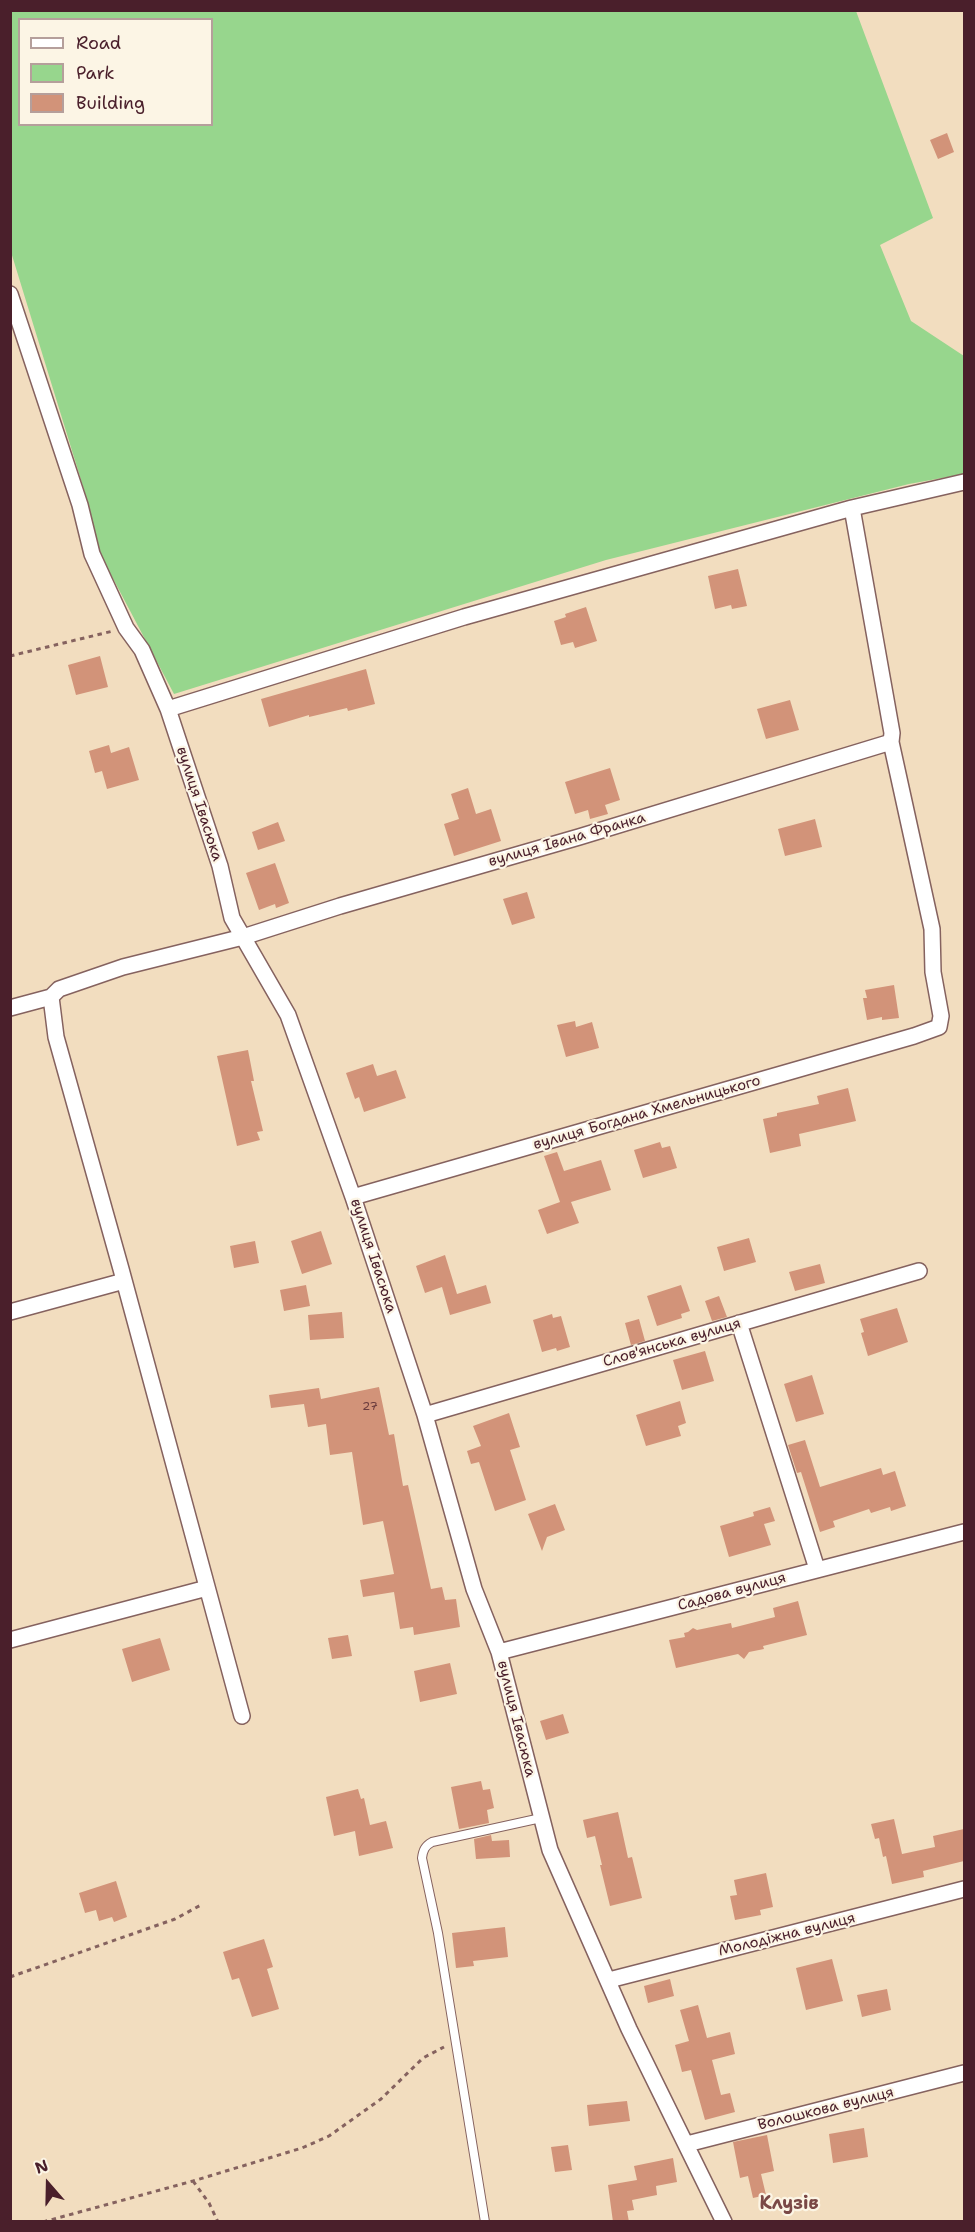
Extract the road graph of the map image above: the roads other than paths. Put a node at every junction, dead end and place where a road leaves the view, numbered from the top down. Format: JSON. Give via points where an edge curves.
{"nodes":[{"id":1,"x":10,"y":294,"type":"edge"},
{"id":2,"x":964,"y":482,"type":"edge"},
{"id":3,"x":852,"y":508,"type":"junction"},
{"id":4,"x":168,"y":709,"type":"junction"},
{"id":5,"x":891,"y":742,"type":"junction"},
{"id":6,"x":243,"y":937,"type":"junction"},
{"id":7,"x":51,"y":997,"type":"junction"},
{"id":8,"x":10,"y":1008,"type":"edge"},
{"id":9,"x":353,"y":1197,"type":"junction"},
{"id":10,"x":919,"y":1271,"type":"dead end"},
{"id":11,"x":124,"y":1281,"type":"junction"},
{"id":12,"x":10,"y":1312,"type":"edge"},
{"id":13,"x":739,"y":1323,"type":"junction"},
{"id":14,"x":425,"y":1414,"type":"junction"},
{"id":15,"x":964,"y":1532,"type":"edge"},
{"id":16,"x":817,"y":1569,"type":"junction"},
{"id":17,"x":207,"y":1587,"type":"junction"},
{"id":18,"x":10,"y":1640,"type":"edge"},
{"id":19,"x":499,"y":1652,"type":"junction"},
{"id":20,"x":242,"y":1716,"type":"dead end"},
{"id":21,"x":542,"y":1818,"type":"junction"},
{"id":22,"x":964,"y":1889,"type":"edge"},
{"id":23,"x":609,"y":1980,"type":"junction"},
{"id":24,"x":964,"y":2073,"type":"edge"},
{"id":25,"x":687,"y":2144,"type":"junction"},
{"id":26,"x":484,"y":2222,"type":"edge"},
{"id":27,"x":724,"y":2222,"type":"edge"}],
"edges":[{"from":1,"to":4,"type":"street","name":"вулиця Івасюка","via":[[80,505],[92,554]]},
{"from":2,"to":3,"type":"street"},
{"from":3,"to":4,"type":"street","via":[[464,617]]},
{"from":3,"to":5,"type":"street"},
{"from":4,"to":6,"type":"street","name":"вулиця Івасюка","via":[[220,866],[232,918]]},
{"from":5,"to":6,"type":"street","name":"вулиця Івана Франка"},
{"from":5,"to":9,"type":"street","name":"вулиця Богдана Хмельницького","via":[[932,929],[939,1026]]},
{"from":6,"to":7,"type":"street","name":"вулиця Івана Франка","via":[[123,967],[59,989]]},
{"from":6,"to":9,"type":"street","name":"вулиця Івасюка","via":[[288,1015]]},
{"from":7,"to":8,"type":"street","name":"вулиця Івана Франка"},
{"from":7,"to":11,"type":"street","via":[[56,1037]]},
{"from":9,"to":14,"type":"street","name":"вулиця Івасюка"},
{"from":10,"to":13,"type":"street","name":"Слов'янська вулиця"},
{"from":11,"to":12,"type":"street"},
{"from":11,"to":17,"type":"street"},
{"from":13,"to":14,"type":"street","name":"Слов'янська вулиця"},
{"from":13,"to":16,"type":"street"},
{"from":14,"to":19,"type":"street","name":"вулиця Івасюка","via":[[474,1589]]},
{"from":15,"to":16,"type":"street","name":"Садова вулиця"},
{"from":16,"to":19,"type":"street","name":"Садова вулиця"},
{"from":17,"to":18,"type":"street"},
{"from":17,"to":20,"type":"street"},
{"from":19,"to":21,"type":"street","name":"вулиця Івасюка"},
{"from":21,"to":23,"type":"street","name":"вулиця Івасюка","via":[[550,1850]]},
{"from":21,"to":26,"type":"lane","via":[[432,1842],[422,1851]]},
{"from":22,"to":23,"type":"street","name":"Молодіжна вулиця"},
{"from":23,"to":25,"type":"street","name":"вулиця Івасюка"},
{"from":24,"to":25,"type":"street","name":"Волошкова вулиця"},
{"from":25,"to":27,"type":"street","name":"вулиця Івасюка"}]}
